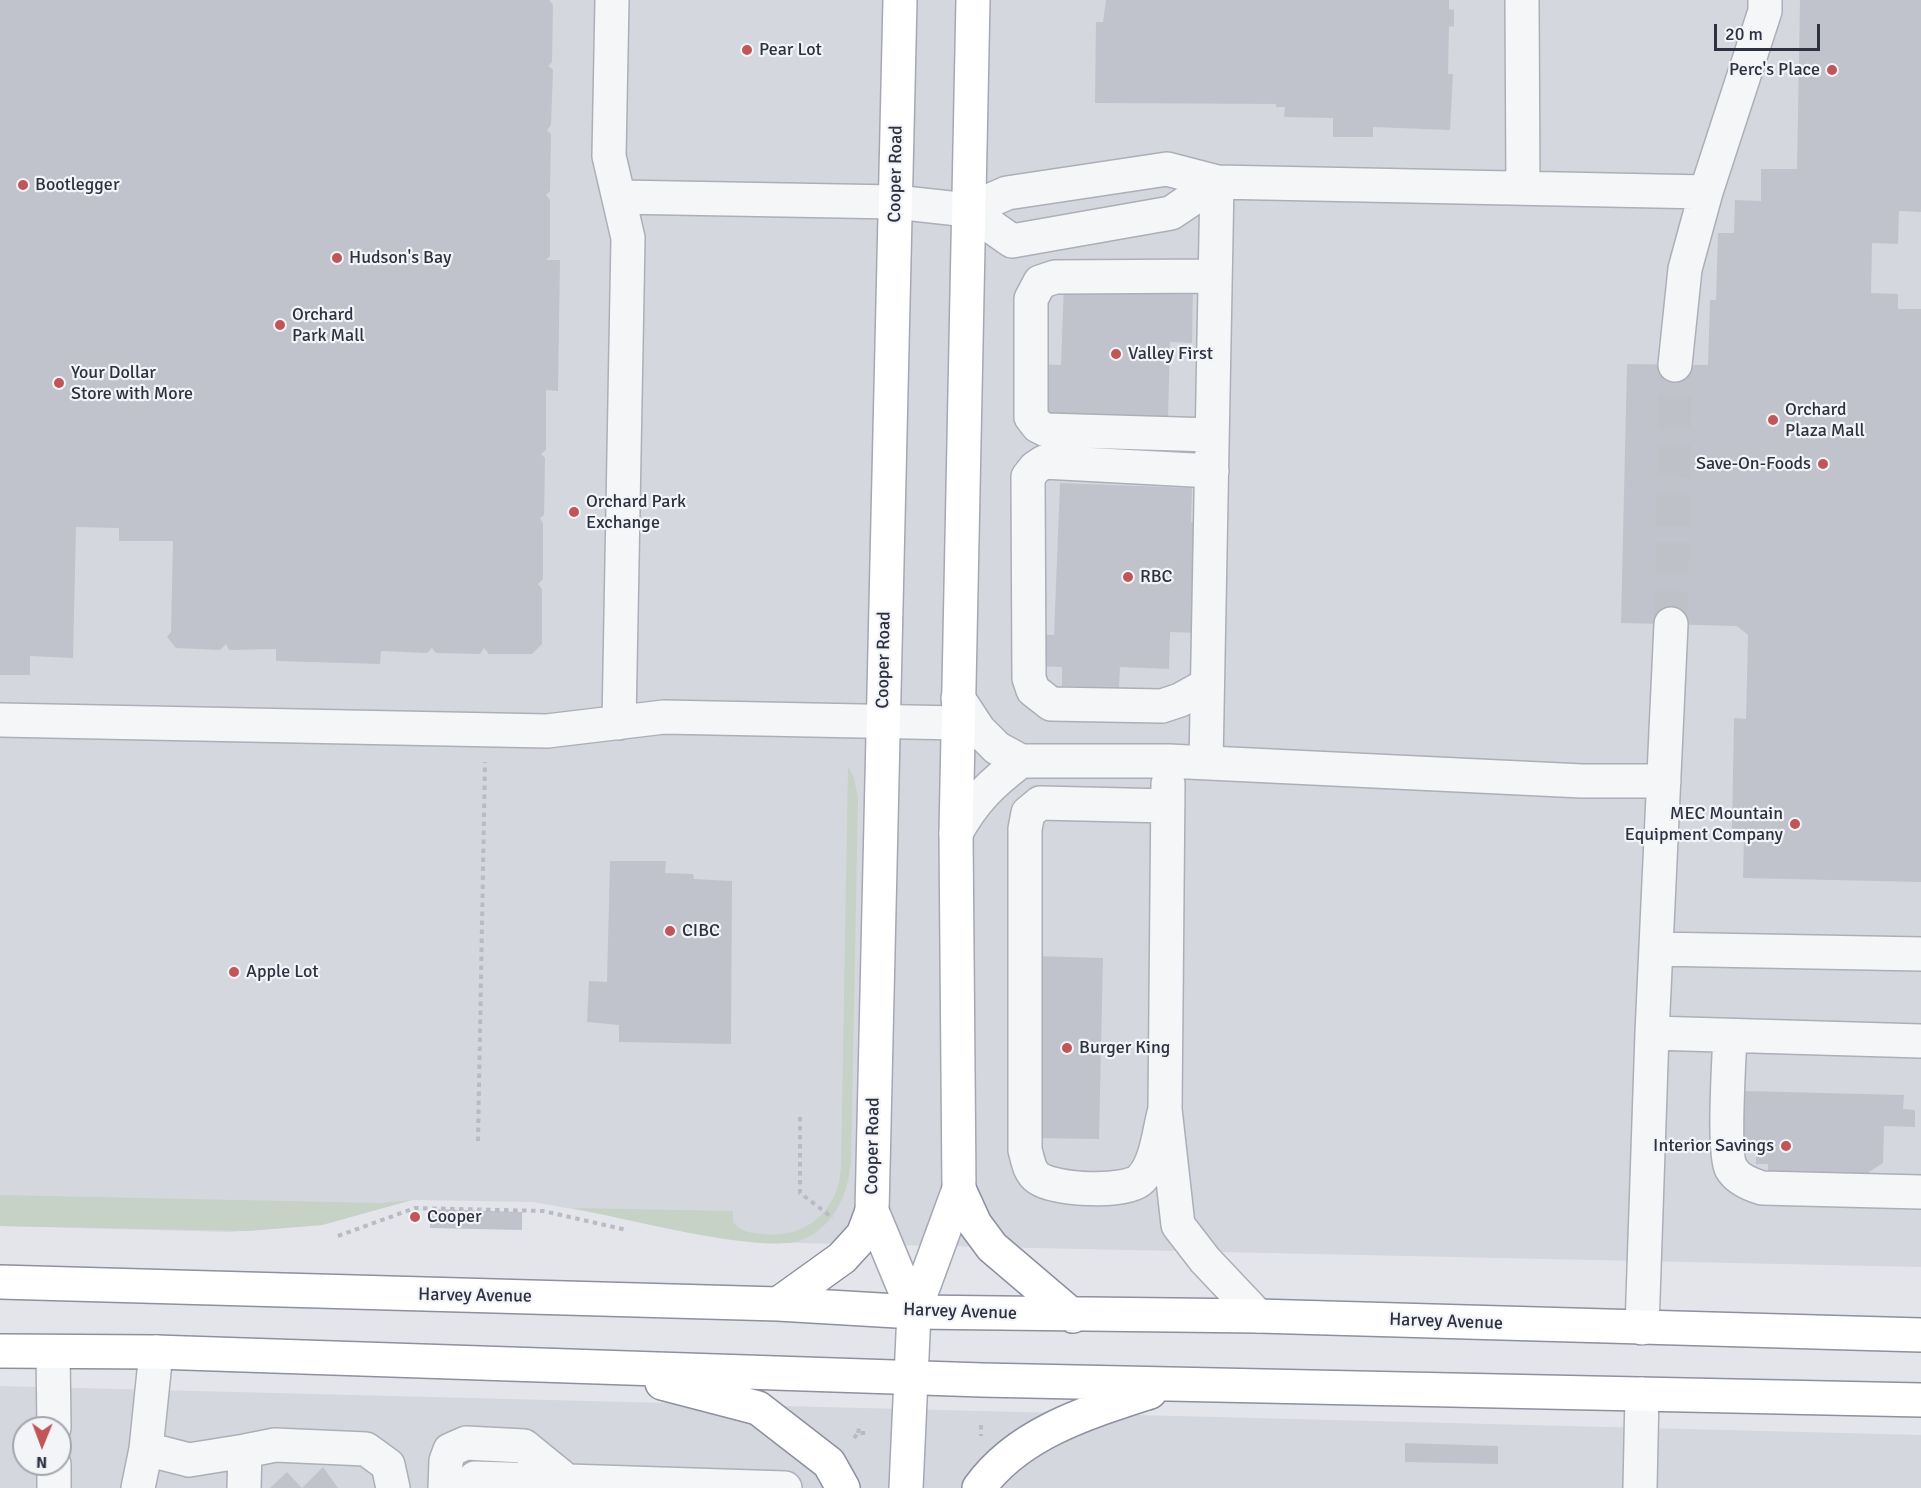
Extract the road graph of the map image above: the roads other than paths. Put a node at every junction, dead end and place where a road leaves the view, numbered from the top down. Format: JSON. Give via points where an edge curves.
{"nodes":[{"id":1,"x":612,"y":0,"type":"edge"},
{"id":2,"x":900,"y":0,"type":"edge"},
{"id":3,"x":973,"y":0,"type":"edge"},
{"id":4,"x":1522,"y":0,"type":"edge"},
{"id":5,"x":1765,"y":0,"type":"edge"},
{"id":6,"x":1217,"y":182,"type":"junction"},
{"id":7,"x":1522,"y":188,"type":"junction"},
{"id":8,"x":1706,"y":192,"type":"junction"},
{"id":9,"x":619,"y":197,"type":"junction"},
{"id":10,"x":896,"y":202,"type":"junction"},
{"id":11,"x":968,"y":210,"type":"junction"},
{"id":12,"x":1215,"y":276,"type":"junction"},
{"id":13,"x":1675,"y":365,"type":"tunnel mouth"},
{"id":14,"x":1212,"y":435,"type":"junction"},
{"id":15,"x":1212,"y":471,"type":"junction"},
{"id":16,"x":1671,"y":624,"type":"tunnel mouth"},
{"id":17,"x":1208,"y":685,"type":"junction"},
{"id":18,"x":959,"y":710,"type":"junction"},
{"id":19,"x":0,"y":720,"type":"edge"},
{"id":20,"x":883,"y":722,"type":"junction"},
{"id":21,"x":619,"y":723,"type":"junction"},
{"id":22,"x":1021,"y":761,"type":"junction"},
{"id":23,"x":1168,"y":761,"type":"junction"},
{"id":24,"x":1206,"y":763,"type":"junction"},
{"id":25,"x":1664,"y":781,"type":"junction"},
{"id":26,"x":1168,"y":806,"type":"junction"},
{"id":27,"x":956,"y":833,"type":"junction"},
{"id":28,"x":1656,"y":949,"type":"junction"},
{"id":29,"x":1921,"y":954,"type":"edge"},
{"id":30,"x":1652,"y":1033,"type":"junction"},
{"id":31,"x":1730,"y":1036,"type":"junction"},
{"id":32,"x":1921,"y":1041,"type":"edge"},
{"id":33,"x":1165,"y":1109,"type":"junction"},
{"id":34,"x":959,"y":1188,"type":"junction"},
{"id":35,"x":1921,"y":1192,"type":"edge"},
{"id":36,"x":872,"y":1211,"type":"junction"},
{"id":37,"x":0,"y":1282,"type":"edge"},
{"id":38,"x":778,"y":1304,"type":"junction"},
{"id":39,"x":914,"y":1312,"type":"junction"},
{"id":40,"x":1073,"y":1316,"type":"junction"},
{"id":41,"x":1258,"y":1316,"type":"junction"},
{"id":42,"x":1642,"y":1328,"type":"junction"},
{"id":43,"x":1921,"y":1335,"type":"edge"},
{"id":44,"x":0,"y":1351,"type":"edge"},
{"id":45,"x":156,"y":1352,"type":"junction"},
{"id":46,"x":53,"y":1353,"type":"junction"},
{"id":47,"x":605,"y":1368,"type":"junction"},
{"id":48,"x":910,"y":1378,"type":"junction"},
{"id":49,"x":1171,"y":1384,"type":"junction"},
{"id":50,"x":1642,"y":1394,"type":"junction"},
{"id":51,"x":1921,"y":1400,"type":"edge"},
{"id":52,"x":54,"y":1416,"type":"edge"},
{"id":53,"x":146,"y":1449,"type":"junction"},
{"id":54,"x":245,"y":1451,"type":"junction"},
{"id":55,"x":460,"y":1483,"type":"edge"},
{"id":56,"x":138,"y":1485,"type":"edge"},
{"id":57,"x":244,"y":1488,"type":"edge"},
{"id":58,"x":393,"y":1488,"type":"edge"},
{"id":59,"x":784,"y":1488,"type":"edge"},
{"id":60,"x":843,"y":1488,"type":"edge"},
{"id":61,"x":906,"y":1488,"type":"edge"},
{"id":62,"x":979,"y":1488,"type":"edge"},
{"id":63,"x":1640,"y":1488,"type":"edge"}],
"edges":[{"from":1,"to":9,"type":"lane","via":[[609,156]]},
{"from":2,"to":10,"type":"main road","name":"Cooper Road"},
{"from":3,"to":11,"type":"main road","name":"Cooper Road"},
{"from":4,"to":7,"type":"lane"},
{"from":5,"to":8,"type":"lane","via":[[1765,11]]},
{"from":6,"to":7,"type":"lane"},
{"from":6,"to":11,"type":"lane","via":[[1167,169],[1007,193]]},
{"from":6,"to":11,"type":"lane","via":[[1171,213],[1012,241]]},
{"from":6,"to":12,"type":"lane"},
{"from":7,"to":8,"type":"lane"},
{"from":8,"to":13,"type":"lane","via":[[1685,269]]},
{"from":9,"to":10,"type":"lane"},
{"from":9,"to":21,"type":"lane","via":[[628,238]]},
{"from":10,"to":11,"type":"lane"},
{"from":10,"to":20,"type":"main road","name":"Cooper Road"},
{"from":11,"to":18,"type":"main road","name":"Cooper Road"},
{"from":12,"to":14,"type":"lane"},
{"from":12,"to":14,"type":"lane","via":[[1055,277],[1040,282],[1031,299],[1031,417],[1038,426],[1046,430]]},
{"from":14,"to":15,"type":"lane"},
{"from":15,"to":17,"type":"lane"},
{"from":15,"to":17,"type":"lane","via":[[1044,462],[1028,477],[1032,690],[1051,704],[1147,707],[1180,700]]},
{"from":16,"to":25,"type":"lane"},
{"from":17,"to":24,"type":"lane"},
{"from":18,"to":20,"type":"lane"},
{"from":18,"to":22,"type":"lane","via":[[997,747]]},
{"from":18,"to":27,"type":"main road","name":"Cooper Road"},
{"from":19,"to":21,"type":"lane","via":[[547,731]]},
{"from":20,"to":21,"type":"lane","via":[[664,717]]},
{"from":20,"to":36,"type":"main road","name":"Cooper Road"},
{"from":22,"to":23,"type":"lane"},
{"from":22,"to":27,"type":"lane","via":[[971,806]]},
{"from":23,"to":24,"type":"lane"},
{"from":23,"to":26,"type":"lane"},
{"from":24,"to":25,"type":"lane","via":[[1582,781]]},
{"from":25,"to":28,"type":"lane"},
{"from":26,"to":33,"type":"lane"},
{"from":26,"to":33,"type":"lane","via":[[1040,802],[1028,813],[1025,1150],[1030,1168],[1049,1185],[1124,1189],[1140,1181],[1149,1169]]},
{"from":27,"to":34,"type":"main road","name":"Cooper Road"},
{"from":28,"to":29,"type":"lane"},
{"from":28,"to":30,"type":"lane"},
{"from":30,"to":31,"type":"lane"},
{"from":30,"to":42,"type":"lane"},
{"from":31,"to":32,"type":"lane"},
{"from":31,"to":35,"type":"lane","via":[[1728,1145],[1731,1168],[1748,1184],[1762,1188]]},
{"from":33,"to":41,"type":"lane","via":[[1178,1225]]},
{"from":34,"to":39,"type":"main road","name":"Cooper Road"},
{"from":34,"to":40,"type":"main road","via":[[975,1224],[992,1247]]},
{"from":36,"to":38,"type":"main road","via":[[863,1235],[842,1258]]},
{"from":36,"to":39,"type":"main road","name":"Cooper Road"},
{"from":37,"to":38,"type":"main road","name":"Harvey Avenue"},
{"from":38,"to":39,"type":"main road","name":"Harvey Avenue"},
{"from":39,"to":40,"type":"main road","name":"Harvey Avenue"},
{"from":39,"to":48,"type":"main road","name":"Cooper Road"},
{"from":40,"to":41,"type":"main road","name":"Harvey Avenue"},
{"from":41,"to":42,"type":"main road","name":"Harvey Avenue"},
{"from":42,"to":43,"type":"main road","name":"Harvey Avenue"},
{"from":44,"to":46,"type":"main road"},
{"from":45,"to":46,"type":"main road"},
{"from":45,"to":47,"type":"main road"},
{"from":45,"to":53,"type":"lane"},
{"from":46,"to":52,"type":"lane"},
{"from":47,"to":48,"type":"main road"},
{"from":47,"to":60,"type":"main road","via":[[758,1408],[829,1463]]},
{"from":48,"to":49,"type":"main road"},
{"from":48,"to":61,"type":"main road","name":"Cooper Road"},
{"from":49,"to":50,"type":"main road"},
{"from":49,"to":62,"type":"main road","via":[[1071,1418],[995,1466]]},
{"from":50,"to":51,"type":"main road"},
{"from":50,"to":63,"type":"lane"},
{"from":53,"to":54,"type":"lane","via":[[189,1460]]},
{"from":53,"to":56,"type":"lane"},
{"from":54,"to":57,"type":"lane"},
{"from":54,"to":58,"type":"lane","via":[[275,1445],[366,1449],[388,1465]]},
{"from":55,"to":59,"type":"lane","via":[[567,1481]]}]}
